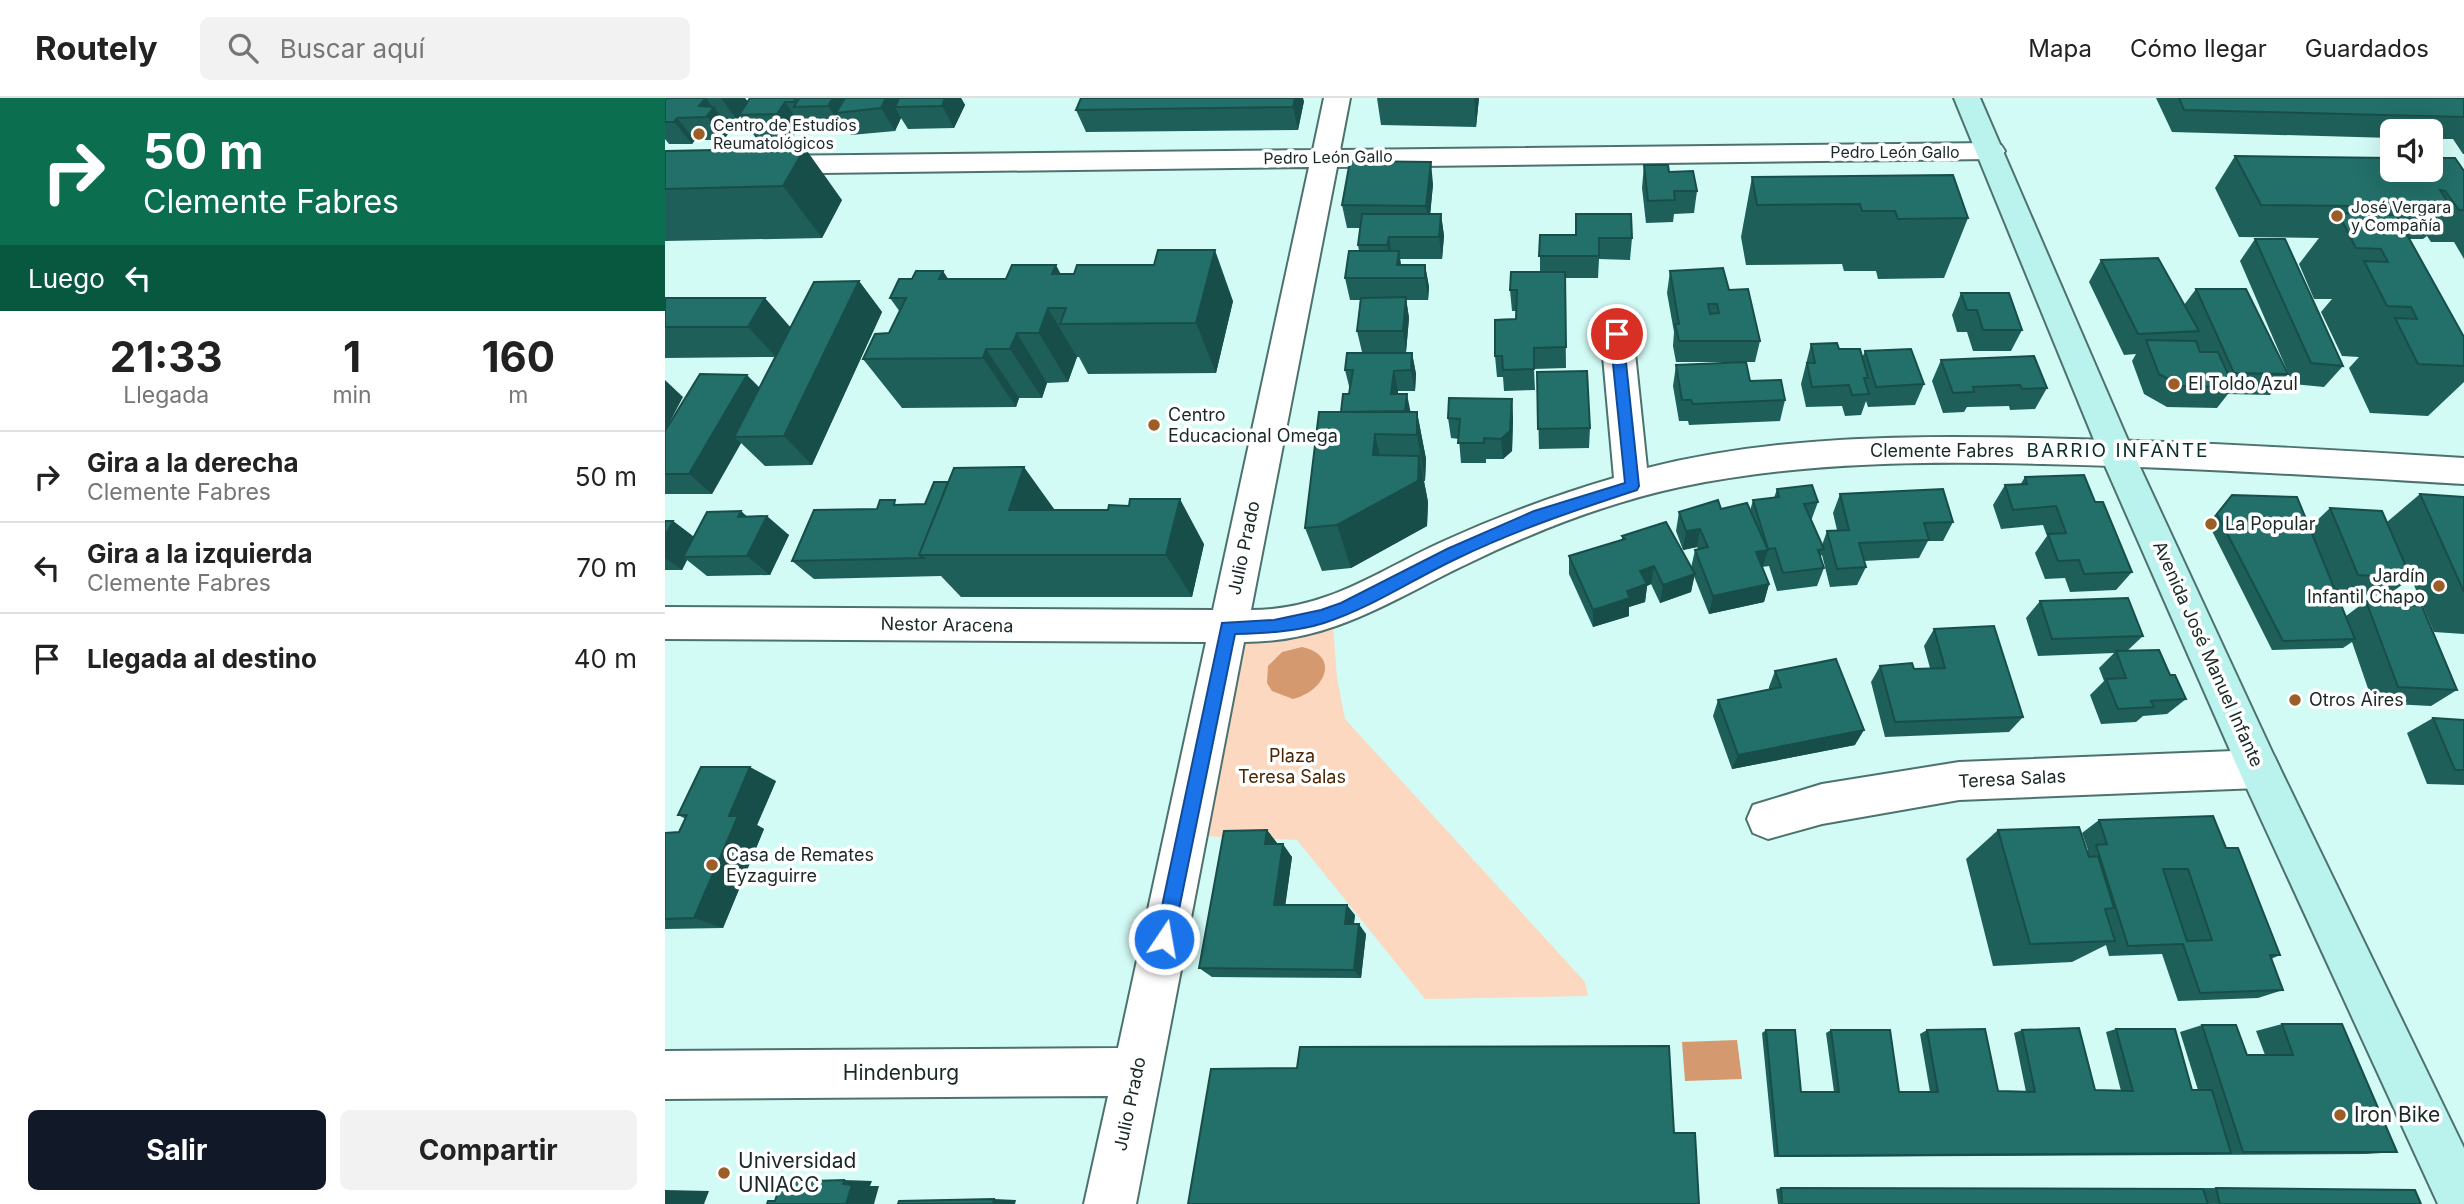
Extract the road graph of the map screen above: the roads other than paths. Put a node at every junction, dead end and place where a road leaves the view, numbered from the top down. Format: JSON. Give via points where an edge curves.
{"nodes":[{"id":1,"x":1337,"y":98,"type":"edge"},
{"id":2,"x":1967,"y":98,"type":"edge"},
{"id":3,"x":1991,"y":151,"type":"junction"},
{"id":4,"x":1325,"y":157,"type":"junction"},
{"id":5,"x":665,"y":166,"type":"edge"},
{"id":6,"x":1617,"y":334,"type":"dead end"},
{"id":7,"x":2116,"y":452,"type":"junction"},
{"id":8,"x":2464,"y":471,"type":"edge"},
{"id":9,"x":1632,"y":486,"type":"junction"},
{"id":10,"x":665,"y":623,"type":"edge"},
{"id":11,"x":1228,"y":628,"type":"junction"},
{"id":12,"x":2259,"y":769,"type":"junction"},
{"id":13,"x":1767,"y":819,"type":"dead end"},
{"id":14,"x":1137,"y":1072,"type":"junction"},
{"id":15,"x":665,"y":1075,"type":"edge"},
{"id":16,"x":2464,"y":1203,"type":"edge"},
{"id":17,"x":1109,"y":1204,"type":"edge"}],
"edges":[{"from":1,"to":4,"type":"street","name":"Julio Prado"},
{"from":2,"to":3,"type":"street","name":"Avenida José Manuel Infante"},
{"from":3,"to":4,"type":"street","name":"Pedro León Gallo"},
{"from":3,"to":7,"type":"street","name":"Avenida José Manuel Infante"},
{"from":4,"to":5,"type":"street","name":"Pedro León Gallo"},
{"from":4,"to":11,"type":"street","name":"Julio Prado"},
{"from":6,"to":9,"type":"street"},
{"from":7,"to":8,"type":"street","name":"Clemente Fabres"},
{"from":7,"to":9,"type":"street","name":"Clemente Fabres","via":[[1859,451],[1746,464]]},
{"from":7,"to":12,"type":"street","name":"Avenida José Manuel Infante"},
{"from":9,"to":11,"type":"street","name":"Clemente Fabres","via":[[1539,515],[1322,617]]},
{"from":10,"to":11,"type":"street","name":"Nestor Aracena"},
{"from":11,"to":14,"type":"street","name":"Julio Prado"},
{"from":12,"to":13,"type":"street","name":"Teresa Salas","via":[[1959,781],[1822,804]]},
{"from":12,"to":16,"type":"street","name":"Avenida José Manuel Infante"},
{"from":14,"to":15,"type":"street","name":"Hindenburg"},
{"from":14,"to":17,"type":"street","name":"Julio Prado"}]}
